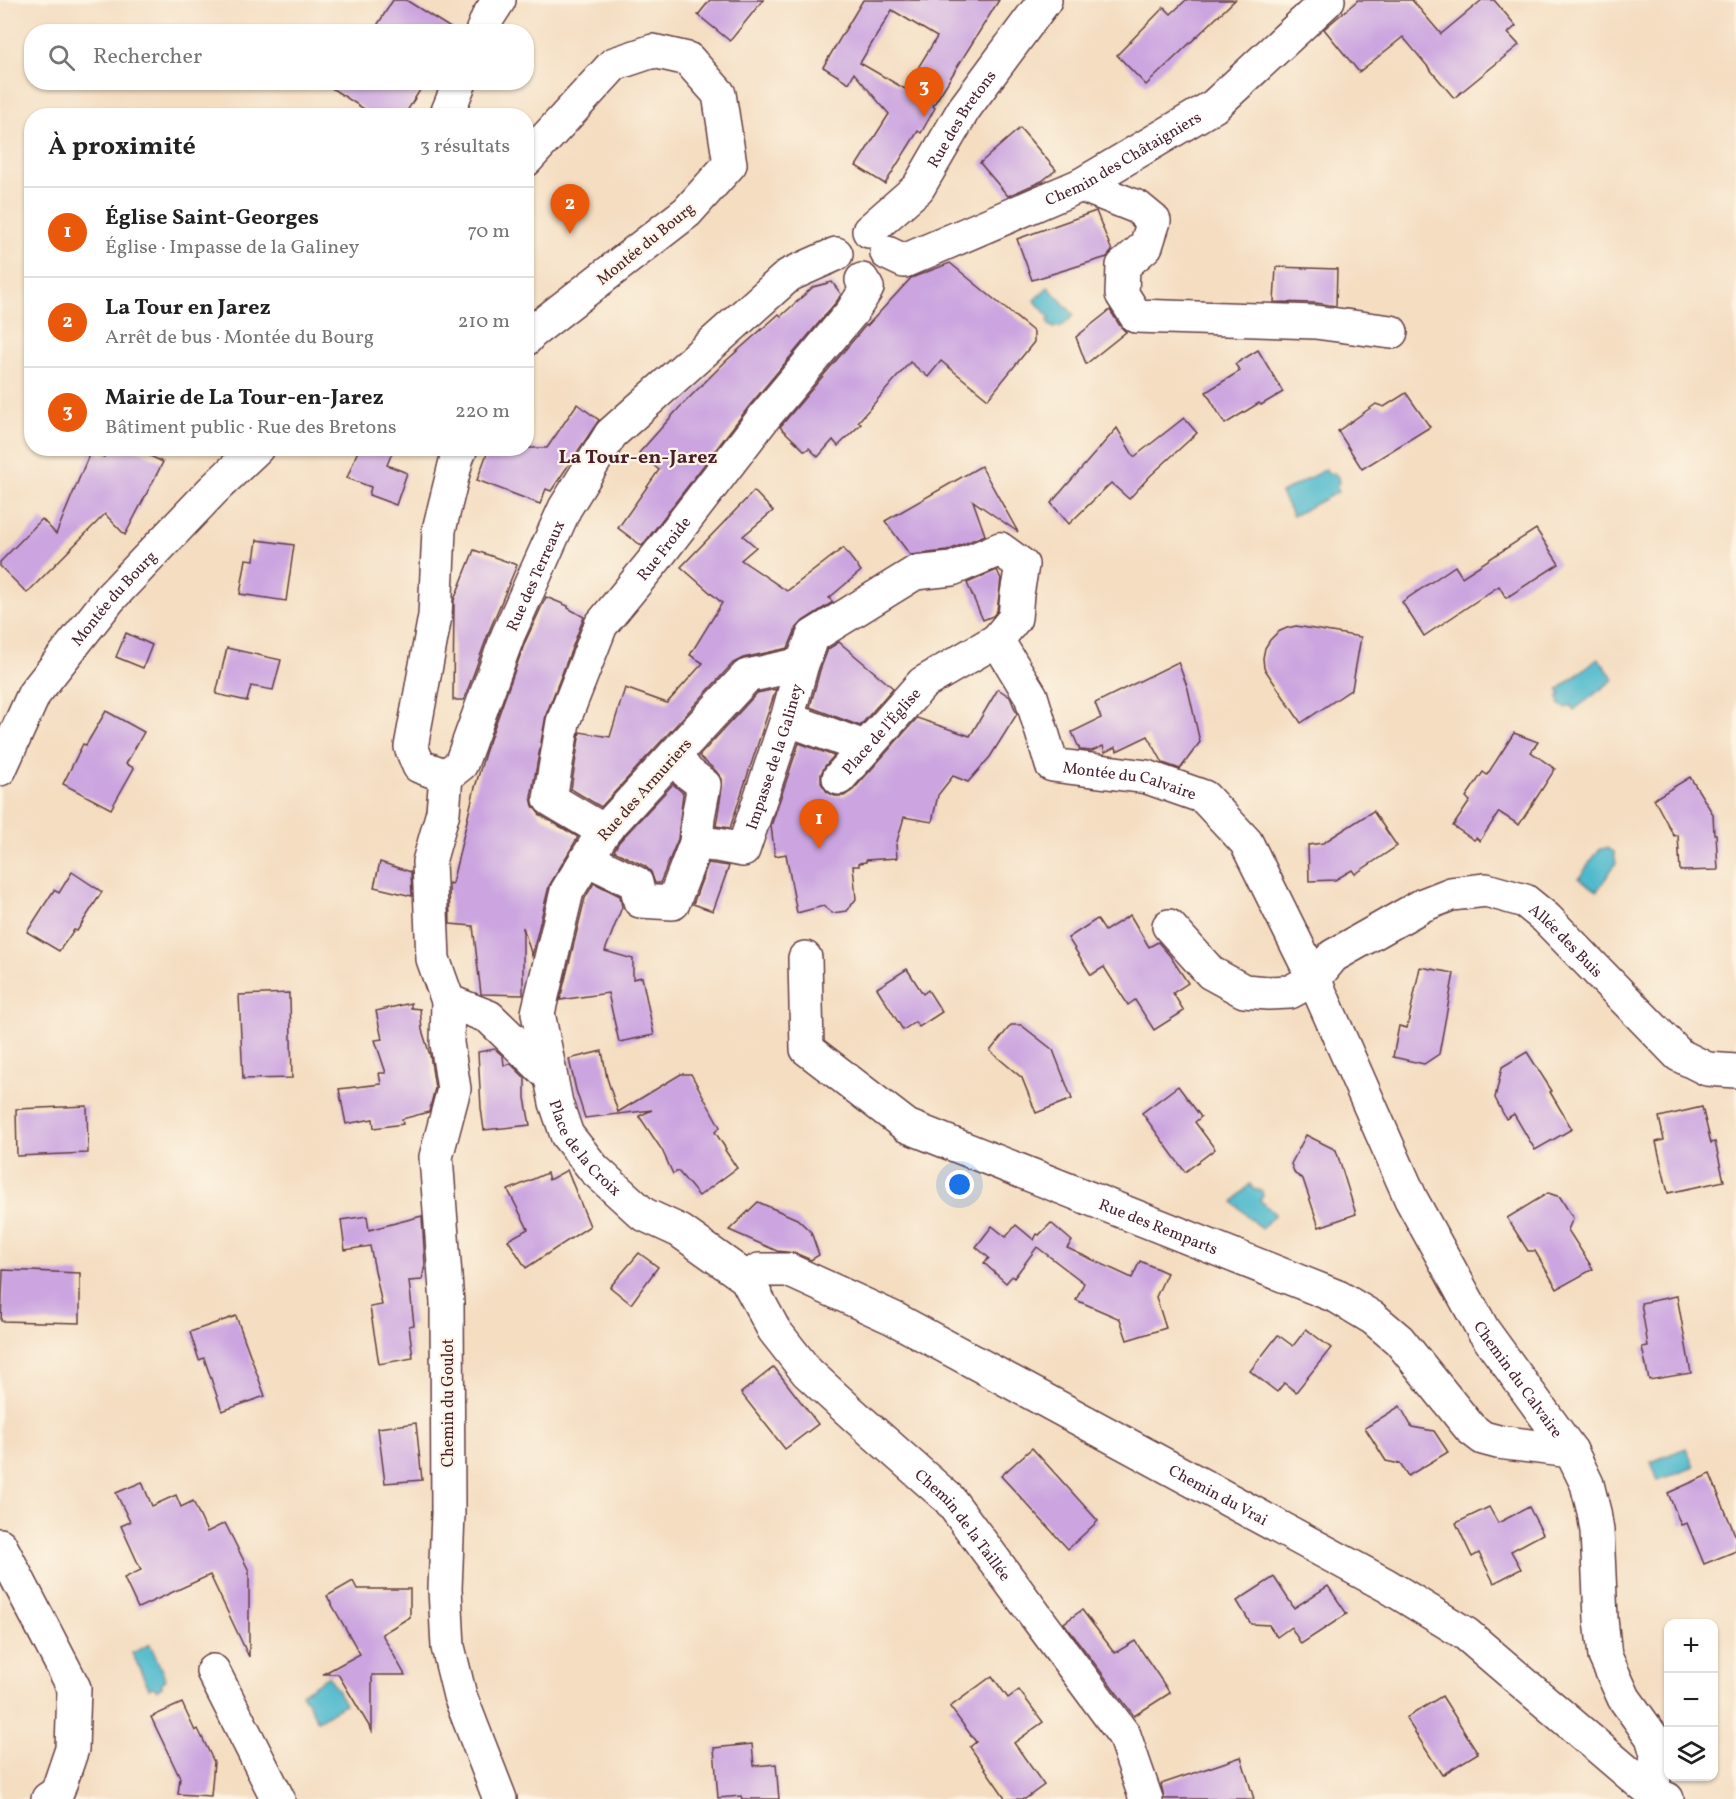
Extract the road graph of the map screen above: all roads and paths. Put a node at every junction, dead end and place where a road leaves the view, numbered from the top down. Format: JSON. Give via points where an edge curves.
{"nodes":[{"id":1,"x":499,"y":0,"type":"edge"},
{"id":2,"x":1045,"y":0,"type":"edge"},
{"id":3,"x":1328,"y":0,"type":"edge"},
{"id":4,"x":485,"y":24,"type":"edge"},
{"id":5,"x":457,"y":90,"type":"edge"},
{"id":6,"x":449,"y":108,"type":"edge"},
{"id":7,"x":534,"y":150,"type":"edge"},
{"id":8,"x":1081,"y":184,"type":"junction"},
{"id":9,"x":878,"y":242,"type":"junction"},
{"id":10,"x":836,"y":254,"type":"junction"},
{"id":11,"x":862,"y":280,"type":"junction"},
{"id":12,"x":534,"y":331,"type":"edge"},
{"id":13,"x":1391,"y":332,"type":"dead end"},
{"id":14,"x":249,"y":456,"type":"edge"},
{"id":15,"x":457,"y":456,"type":"edge"},
{"id":16,"x":997,"y":640,"type":"junction"},
{"id":17,"x":802,"y":664,"type":"junction"},
{"id":18,"x":788,"y":719,"type":"junction"},
{"id":19,"x":864,"y":747,"type":"junction"},
{"id":20,"x":675,"y":755,"type":"junction"},
{"id":21,"x":0,"y":770,"type":"edge"},
{"id":22,"x":446,"y":776,"type":"junction"},
{"id":23,"x":839,"y":778,"type":"dead end"},
{"id":24,"x":604,"y":831,"type":"junction"},
{"id":25,"x":696,"y":843,"type":"junction"},
{"id":26,"x":586,"y":859,"type":"junction"},
{"id":27,"x":1169,"y":926,"type":"dead end"},
{"id":28,"x":805,"y":958,"type":"dead end"},
{"id":29,"x":1314,"y":979,"type":"junction"},
{"id":30,"x":448,"y":1001,"type":"junction"},
{"id":31,"x":1736,"y":1071,"type":"edge"},
{"id":32,"x":550,"y":1076,"type":"junction"},
{"id":33,"x":746,"y":1278,"type":"junction"},
{"id":34,"x":1571,"y":1451,"type":"junction"},
{"id":35,"x":0,"y":1545,"type":"edge"},
{"id":36,"x":213,"y":1671,"type":"dead end"},
{"id":37,"x":1659,"y":1796,"type":"edge"},
{"id":38,"x":48,"y":1799,"type":"edge"},
{"id":39,"x":278,"y":1799,"type":"edge"},
{"id":40,"x":500,"y":1799,"type":"edge"},
{"id":41,"x":1146,"y":1799,"type":"edge"}],
"edges":[{"from":1,"to":4,"type":"street"},
{"from":2,"to":9,"type":"street","name":"Rue des Bretons","via":[[964,109],[918,188]]},
{"from":3,"to":8,"type":"street","name":"Chemin des Châtaigniers","via":[[1214,106]]},
{"from":5,"to":6,"type":"street"},
{"from":7,"to":12,"type":"street","name":"Montée du Bourg","via":[[614,64],[653,51],[688,59],[719,94],[730,164],[687,212]]},
{"from":8,"to":9,"type":"street","name":"Chemin des Châtaigniers","via":[[904,261]]},
{"from":8,"to":13,"type":"street","via":[[1137,207],[1154,221],[1146,246],[1123,266],[1122,294],[1136,316],[1315,322]]},
{"from":9,"to":10,"type":"street","via":[[854,230],[842,239]]},
{"from":9,"to":11,"type":"street","via":[[884,266],[874,276]]},
{"from":10,"to":11,"type":"street","via":[[843,272]]},
{"from":10,"to":22,"type":"street","name":"Rue des Terreaux","via":[[789,275],[611,434],[565,508],[508,634],[461,765]]},
{"from":11,"to":24,"type":"street","name":"Rue Froide","via":[[867,288],[852,312],[601,625],[563,722],[550,799]]},
{"from":14,"to":21,"type":"street","name":"Montée du Bourg","via":[[103,607],[33,694]]},
{"from":15,"to":22,"type":"street","via":[[439,530],[435,616],[411,747],[420,766]]},
{"from":16,"to":17,"type":"street","name":"Impasse de la Galiney","via":[[1015,618],[1022,566],[1000,549],[952,569],[915,573],[813,636]]},
{"from":16,"to":19,"type":"street","name":"Place de l'Église","via":[[923,683]]},
{"from":16,"to":29,"type":"street","name":"Montée du Calvaire","via":[[1030,696],[1052,765],[1147,777],[1204,797],[1246,842]]},
{"from":17,"to":18,"type":"street","name":"Impasse de la Galiney"},
{"from":17,"to":20,"type":"street","name":"Rue des Armuriers","via":[[747,676]]},
{"from":18,"to":19,"type":"street"},
{"from":18,"to":25,"type":"street","name":"Impasse de la Galiney","via":[[742,850]]},
{"from":19,"to":23,"type":"street","name":"Place de l'Église"},
{"from":20,"to":24,"type":"street","name":"Rue des Armuriers"},
{"from":20,"to":25,"type":"street","via":[[687,772],[704,785]]},
{"from":22,"to":30,"type":"street","via":[[442,812],[429,862],[433,959]]},
{"from":24,"to":26,"type":"street","name":"Rue des Armuriers"},
{"from":25,"to":26,"type":"street","via":[[674,903],[640,901],[636,883]]},
{"from":26,"to":32,"type":"street","name":"Rue des Armuriers","via":[[567,891],[538,1013]]},
{"from":27,"to":29,"type":"street","via":[[1210,973],[1244,991],[1290,992]]},
{"from":28,"to":34,"type":"street","name":"Rue des Remparts","via":[[807,1049],[907,1126],[1338,1297],[1399,1340],[1470,1428],[1483,1438]]},
{"from":29,"to":31,"type":"street","name":"Allée des Buis","via":[[1333,956],[1423,905],[1451,894],[1486,890],[1525,901],[1546,918],[1679,1055],[1707,1069]]},
{"from":29,"to":34,"type":"street","name":"Chemin du Calvaire","via":[[1417,1209],[1483,1330]]},
{"from":30,"to":32,"type":"street","name":"Place de la Croix","via":[[489,1017]]},
{"from":30,"to":40,"type":"street","name":"Chemin du Goulot","via":[[447,1043],[454,1089],[436,1157],[447,1303],[448,1647],[460,1695]]},
{"from":32,"to":33,"type":"street","name":"Place de la Croix","via":[[567,1135],[594,1169],[643,1214],[680,1231]]},
{"from":33,"to":37,"type":"street","name":"Chemin du Vrai","via":[[759,1270],[789,1270],[893,1318],[1386,1585],[1466,1634]]},
{"from":33,"to":41,"type":"street","name":"Chemin de la Taillée","via":[[774,1330],[807,1372],[949,1499],[1124,1736]]},
{"from":34,"to":37,"type":"street","name":"Chemin du Calvaire","via":[[1587,1484],[1594,1512],[1605,1656],[1624,1698],[1652,1737]]},
{"from":35,"to":38,"type":"street","via":[[74,1688],[72,1749],[57,1792]]},
{"from":36,"to":39,"type":"street"}]}
